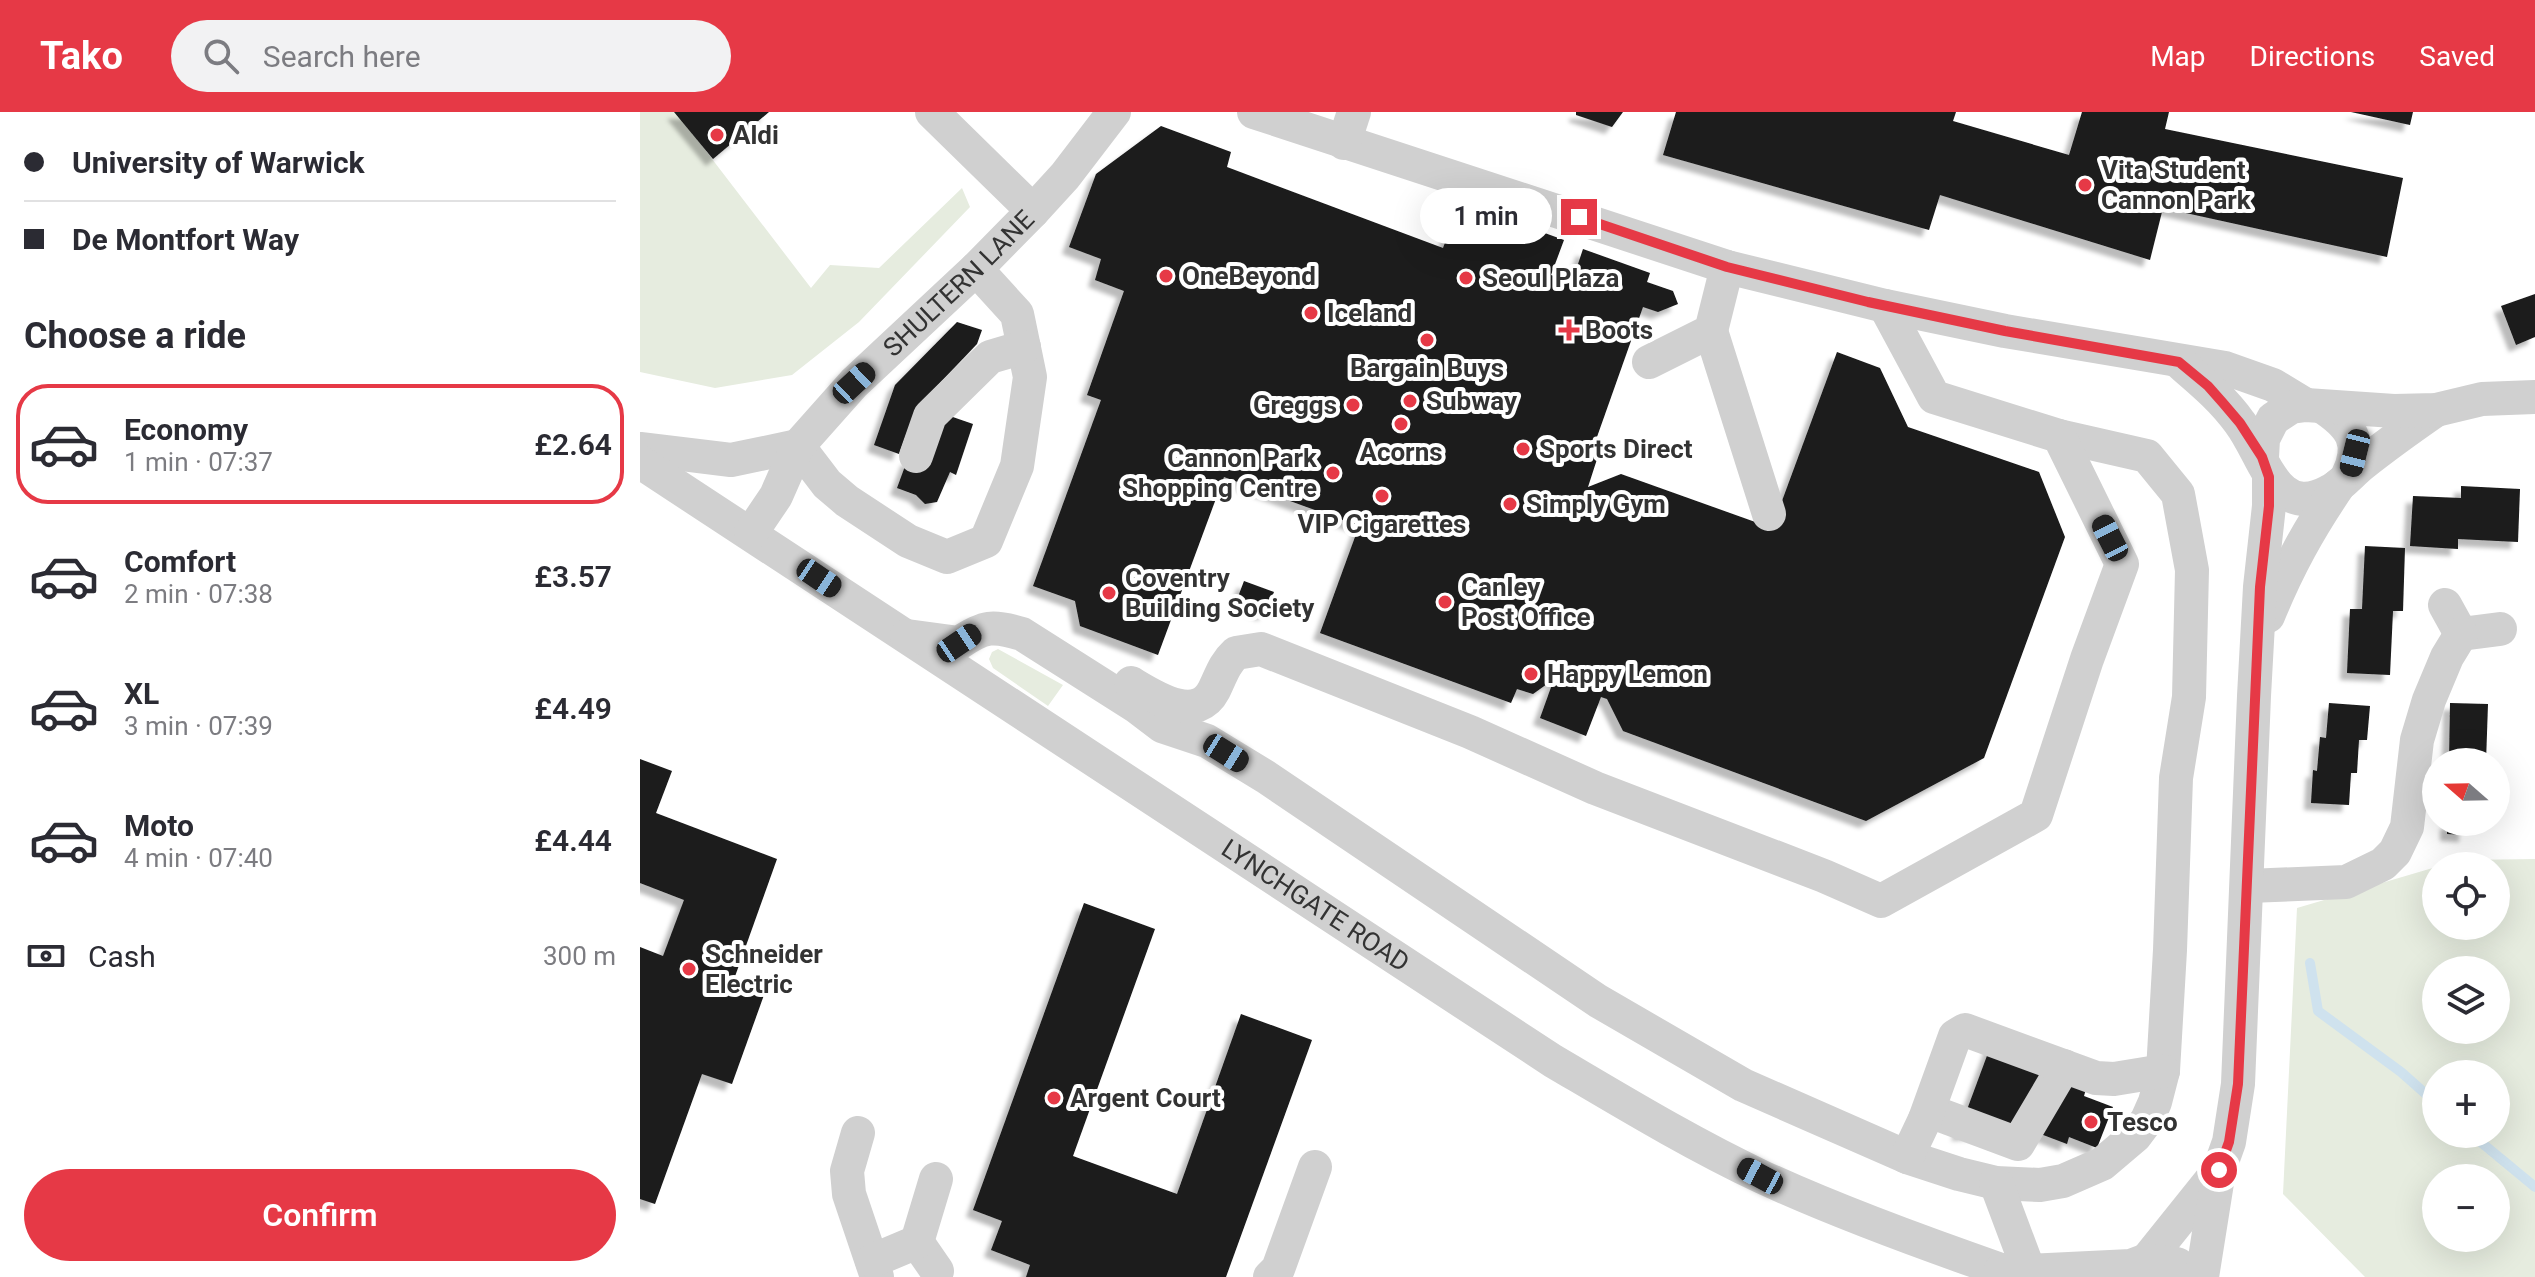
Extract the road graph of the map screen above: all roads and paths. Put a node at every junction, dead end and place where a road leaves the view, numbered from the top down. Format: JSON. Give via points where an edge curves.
{"nodes":[{"id":1,"x":932,"y":112,"type":"edge"},
{"id":2,"x":1114,"y":112,"type":"edge"},
{"id":3,"x":1254,"y":112,"type":"edge"},
{"id":4,"x":1349,"y":128,"type":"edge"},
{"id":5,"x":1033,"y":211,"type":"junction"},
{"id":6,"x":1727,"y":267,"type":"junction"},
{"id":7,"x":976,"y":269,"type":"junction"},
{"id":8,"x":1885,"y":306,"type":"junction"},
{"id":9,"x":1711,"y":331,"type":"junction"},
{"id":10,"x":1024,"y":347,"type":"junction"},
{"id":11,"x":1649,"y":362,"type":"dead end"},
{"id":12,"x":2179,"y":362,"type":"junction"},
{"id":13,"x":2535,"y":397,"type":"edge"},
{"id":14,"x":2314,"y":406,"type":"junction"},
{"id":15,"x":2436,"y":410,"type":"junction"},
{"id":16,"x":2059,"y":436,"type":"junction"},
{"id":17,"x":798,"y":446,"type":"junction"},
{"id":18,"x":640,"y":449,"type":"edge"},
{"id":19,"x":916,"y":456,"type":"dead end"},
{"id":20,"x":2265,"y":467,"type":"junction"},
{"id":21,"x":648,"y":470,"type":"edge"},
{"id":22,"x":2344,"y":480,"type":"junction"},
{"id":23,"x":1769,"y":514,"type":"dead end"},
{"id":24,"x":751,"y":533,"type":"junction"},
{"id":25,"x":2500,"y":629,"type":"dead end"},
{"id":26,"x":907,"y":636,"type":"junction"},
{"id":27,"x":2258,"y":643,"type":"junction"},
{"id":28,"x":1047,"y":650,"type":"junction"},
{"id":29,"x":2248,"y":886,"type":"junction"},
{"id":30,"x":2064,"y":1066,"type":"junction"},
{"id":31,"x":2163,"y":1071,"type":"junction"},
{"id":32,"x":1925,"y":1119,"type":"junction"},
{"id":33,"x":858,"y":1133,"type":"dead end"},
{"id":34,"x":1907,"y":1157,"type":"junction"},
{"id":35,"x":1315,"y":1167,"type":"dead end"},
{"id":36,"x":2219,"y":1170,"type":"junction"},
{"id":37,"x":936,"y":1179,"type":"dead end"},
{"id":38,"x":1996,"y":1183,"type":"junction"},
{"id":39,"x":917,"y":1242,"type":"junction"},
{"id":40,"x":2134,"y":1268,"type":"edge"},
{"id":41,"x":875,"y":1269,"type":"edge"},
{"id":42,"x":937,"y":1271,"type":"dead end"},
{"id":43,"x":2015,"y":1273,"type":"edge"},
{"id":44,"x":1270,"y":1277,"type":"edge"},
{"id":45,"x":2199,"y":1277,"type":"edge"}],
"edges":[{"from":1,"to":5,"type":"street"},
{"from":2,"to":5,"type":"street","name":"SHULTERN LANE"},
{"from":3,"to":4,"type":"street"},
{"from":4,"to":6,"type":"street","via":[[1519,198]]},
{"from":5,"to":7,"type":"street","name":"SHULTERN LANE"},
{"from":6,"to":8,"type":"street"},
{"from":6,"to":9,"type":"street"},
{"from":7,"to":10,"type":"street","via":[[1017,314]]},
{"from":7,"to":17,"type":"street","name":"SHULTERN LANE","via":[[854,383]]},
{"from":8,"to":12,"type":"street"},
{"from":8,"to":16,"type":"street","via":[[1934,397]]},
{"from":9,"to":11,"type":"street"},
{"from":9,"to":23,"type":"street"},
{"from":10,"to":17,"type":"street","via":[[1030,377],[1017,466],[986,541],[947,557],[908,541],[827,484]]},
{"from":10,"to":19,"type":"street","via":[[990,357],[930,416]]},
{"from":12,"to":14,"type":"street","via":[[2225,368]]},
{"from":12,"to":20,"type":"street","via":[[2240,423]]},
{"from":13,"to":15,"type":"street","via":[[2482,399]]},
{"from":14,"to":15,"type":"street"},
{"from":14,"to":20,"type":"street","via":[[2291,407],[2273,419],[2263,439]]},
{"from":14,"to":22,"type":"street","via":[[2337,417],[2353,436],[2355,453]]},
{"from":15,"to":22,"type":"street"},
{"from":16,"to":28,"type":"street","via":[[2122,564],[2036,815],[1881,901],[1261,649],[1228,659],[1212,694],[1195,706],[1157,699],[1086,655]]},
{"from":16,"to":31,"type":"street","via":[[2147,456],[2178,494],[2192,570],[2189,697],[2176,778]]},
{"from":17,"to":18,"type":"street","via":[[731,460]]},
{"from":17,"to":24,"type":"street","name":"SHULTERN LANE","via":[[776,496]]},
{"from":20,"to":22,"type":"street","via":[[2284,492],[2300,499],[2313,499]]},
{"from":20,"to":27,"type":"street","name":"LYNCHGATE ROAD","via":[[2269,506]]},
{"from":21,"to":24,"type":"street","name":"LYNCHGATE ROAD"},
{"from":22,"to":27,"type":"street","name":"LYNCHGATE ROAD","via":[[2289,565]]},
{"from":24,"to":26,"type":"street","name":"LYNCHGATE ROAD"},
{"from":25,"to":29,"type":"street","via":[[2453,619],[2447,657],[2417,740],[2407,827],[2395,852],[2346,882]]},
{"from":26,"to":28,"type":"street","via":[[959,643],[980,629],[1001,627]]},
{"from":26,"to":43,"type":"street","name":"LYNCHGATE ROAD","via":[[1553,1061],[1641,1113],[1831,1207]]},
{"from":27,"to":29,"type":"street","name":"LYNCHGATE ROAD"},
{"from":28,"to":34,"type":"street","via":[[1162,726],[1207,741],[1266,777],[1674,1047],[1743,1085]]},
{"from":29,"to":36,"type":"street","name":"LYNCHGATE ROAD","via":[[2238,1084]]},
{"from":30,"to":31,"type":"street","via":[[2114,1079]]},
{"from":30,"to":32,"type":"street","via":[[2018,1144],[1935,1113]]},
{"from":30,"to":32,"type":"street","via":[[1965,1030],[1955,1036]]},
{"from":31,"to":38,"type":"street","via":[[2147,1120],[2102,1164],[2063,1181]]},
{"from":32,"to":34,"type":"street"},
{"from":33,"to":41,"type":"street","via":[[847,1171],[849,1194]]},
{"from":34,"to":38,"type":"street"},
{"from":35,"to":44,"type":"street","via":[[1278,1269]]},
{"from":36,"to":40,"type":"street","name":"LYNCHGATE ROAD"},
{"from":36,"to":45,"type":"street","name":"LYNCHGATE ROAD"},
{"from":37,"to":39,"type":"street"},
{"from":38,"to":43,"type":"street"},
{"from":39,"to":41,"type":"street"},
{"from":39,"to":42,"type":"street"},
{"from":40,"to":43,"type":"street","name":"LYNCHGATE ROAD"},
{"from":40,"to":45,"type":"street","name":"LYNCHGATE ROAD","via":[[2177,1264]]}]}
